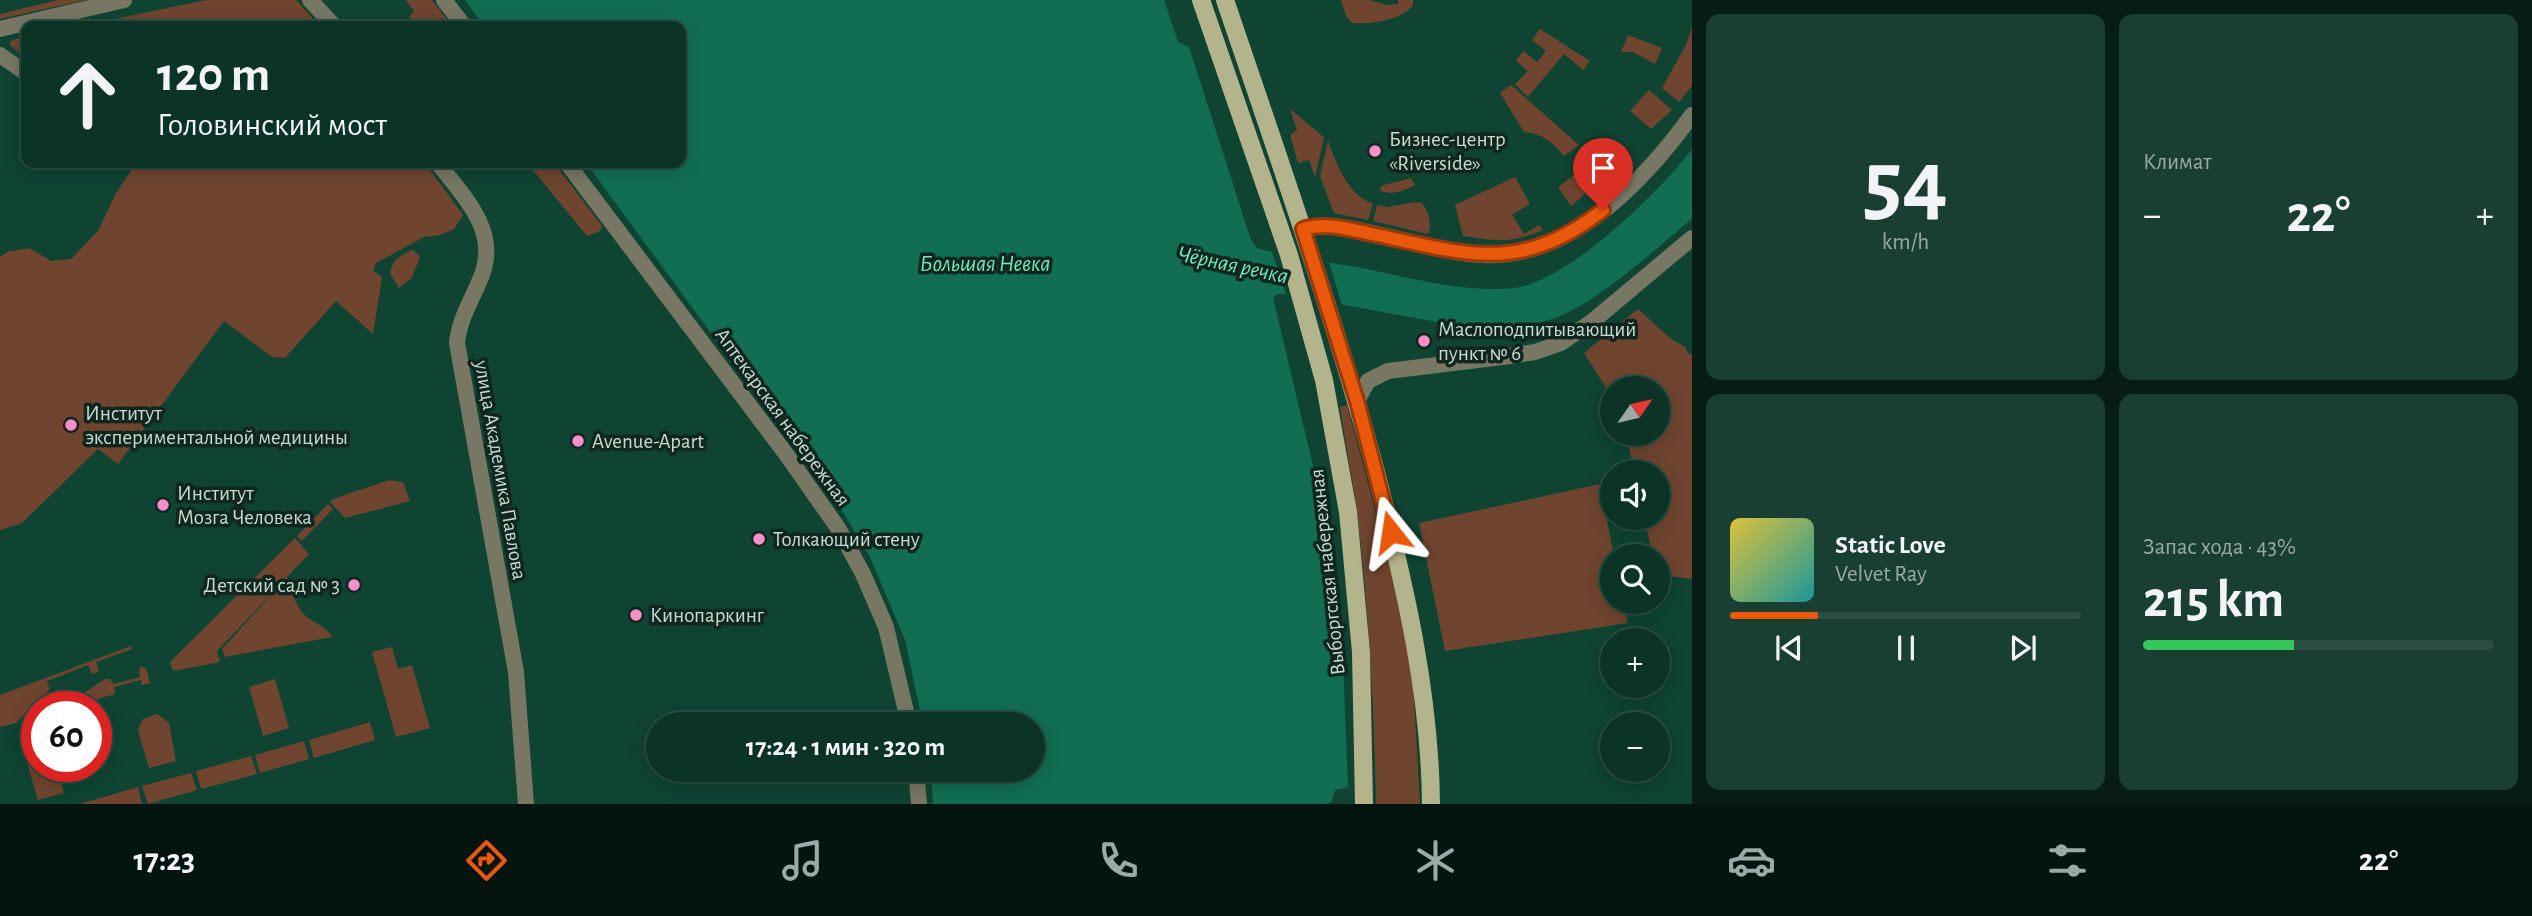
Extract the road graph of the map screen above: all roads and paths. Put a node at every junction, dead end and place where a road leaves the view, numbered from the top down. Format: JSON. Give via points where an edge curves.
{"nodes":[{"id":1,"x":124,"y":0,"type":"edge"},
{"id":2,"x":310,"y":0,"type":"edge"},
{"id":3,"x":444,"y":0,"type":"edge"},
{"id":4,"x":1201,"y":0,"type":"edge"},
{"id":5,"x":1225,"y":0,"type":"edge"},
{"id":6,"x":81,"y":18,"type":"edge"},
{"id":7,"x":59,"y":21,"type":"edge"},
{"id":8,"x":329,"y":21,"type":"edge"},
{"id":9,"x":460,"y":21,"type":"edge"},
{"id":10,"x":21,"y":26,"type":"edge"},
{"id":11,"x":0,"y":29,"type":"edge"},
{"id":12,"x":0,"y":55,"type":"edge"},
{"id":13,"x":21,"y":70,"type":"edge"},
{"id":14,"x":1692,"y":115,"type":"edge"},
{"id":15,"x":442,"y":168,"type":"edge"},
{"id":16,"x":571,"y":168,"type":"edge"},
{"id":17,"x":1303,"y":229,"type":"junction"},
{"id":18,"x":1692,"y":238,"type":"edge"},
{"id":19,"x":1357,"y":401,"type":"junction"},
{"id":20,"x":906,"y":712,"type":"edge"},
{"id":21,"x":917,"y":782,"type":"edge"},
{"id":22,"x":526,"y":804,"type":"edge"},
{"id":23,"x":919,"y":804,"type":"edge"},
{"id":24,"x":1364,"y":804,"type":"edge"},
{"id":25,"x":1431,"y":804,"type":"edge"}],
"edges":[{"from":1,"to":6,"type":"street"},
{"from":2,"to":8,"type":"street"},
{"from":3,"to":9,"type":"street"},
{"from":4,"to":24,"type":"main road","name":"Выборгская набережная","via":[[1289,255],[1324,380],[1348,512],[1361,652]]},
{"from":5,"to":17,"type":"main road"},
{"from":6,"to":7,"type":"street"},
{"from":10,"to":11,"type":"street"},
{"from":12,"to":13,"type":"street"},
{"from":14,"to":17,"type":"street","via":[[1648,168],[1609,205],[1564,237],[1516,253],[1454,251],[1339,226]]},
{"from":15,"to":22,"type":"street","name":"улица Академика Павлова","via":[[479,219],[487,248],[482,276],[459,326],[457,343],[516,672]]},
{"from":16,"to":20,"type":"street","name":"Аптекарская набережная","via":[[838,528],[886,627]]},
{"from":17,"to":19,"type":"main road"},
{"from":18,"to":19,"type":"street","via":[[1561,343],[1535,352],[1388,371],[1368,381]]},
{"from":19,"to":25,"type":"main road","via":[[1417,646]]},
{"from":21,"to":23,"type":"street"}]}
